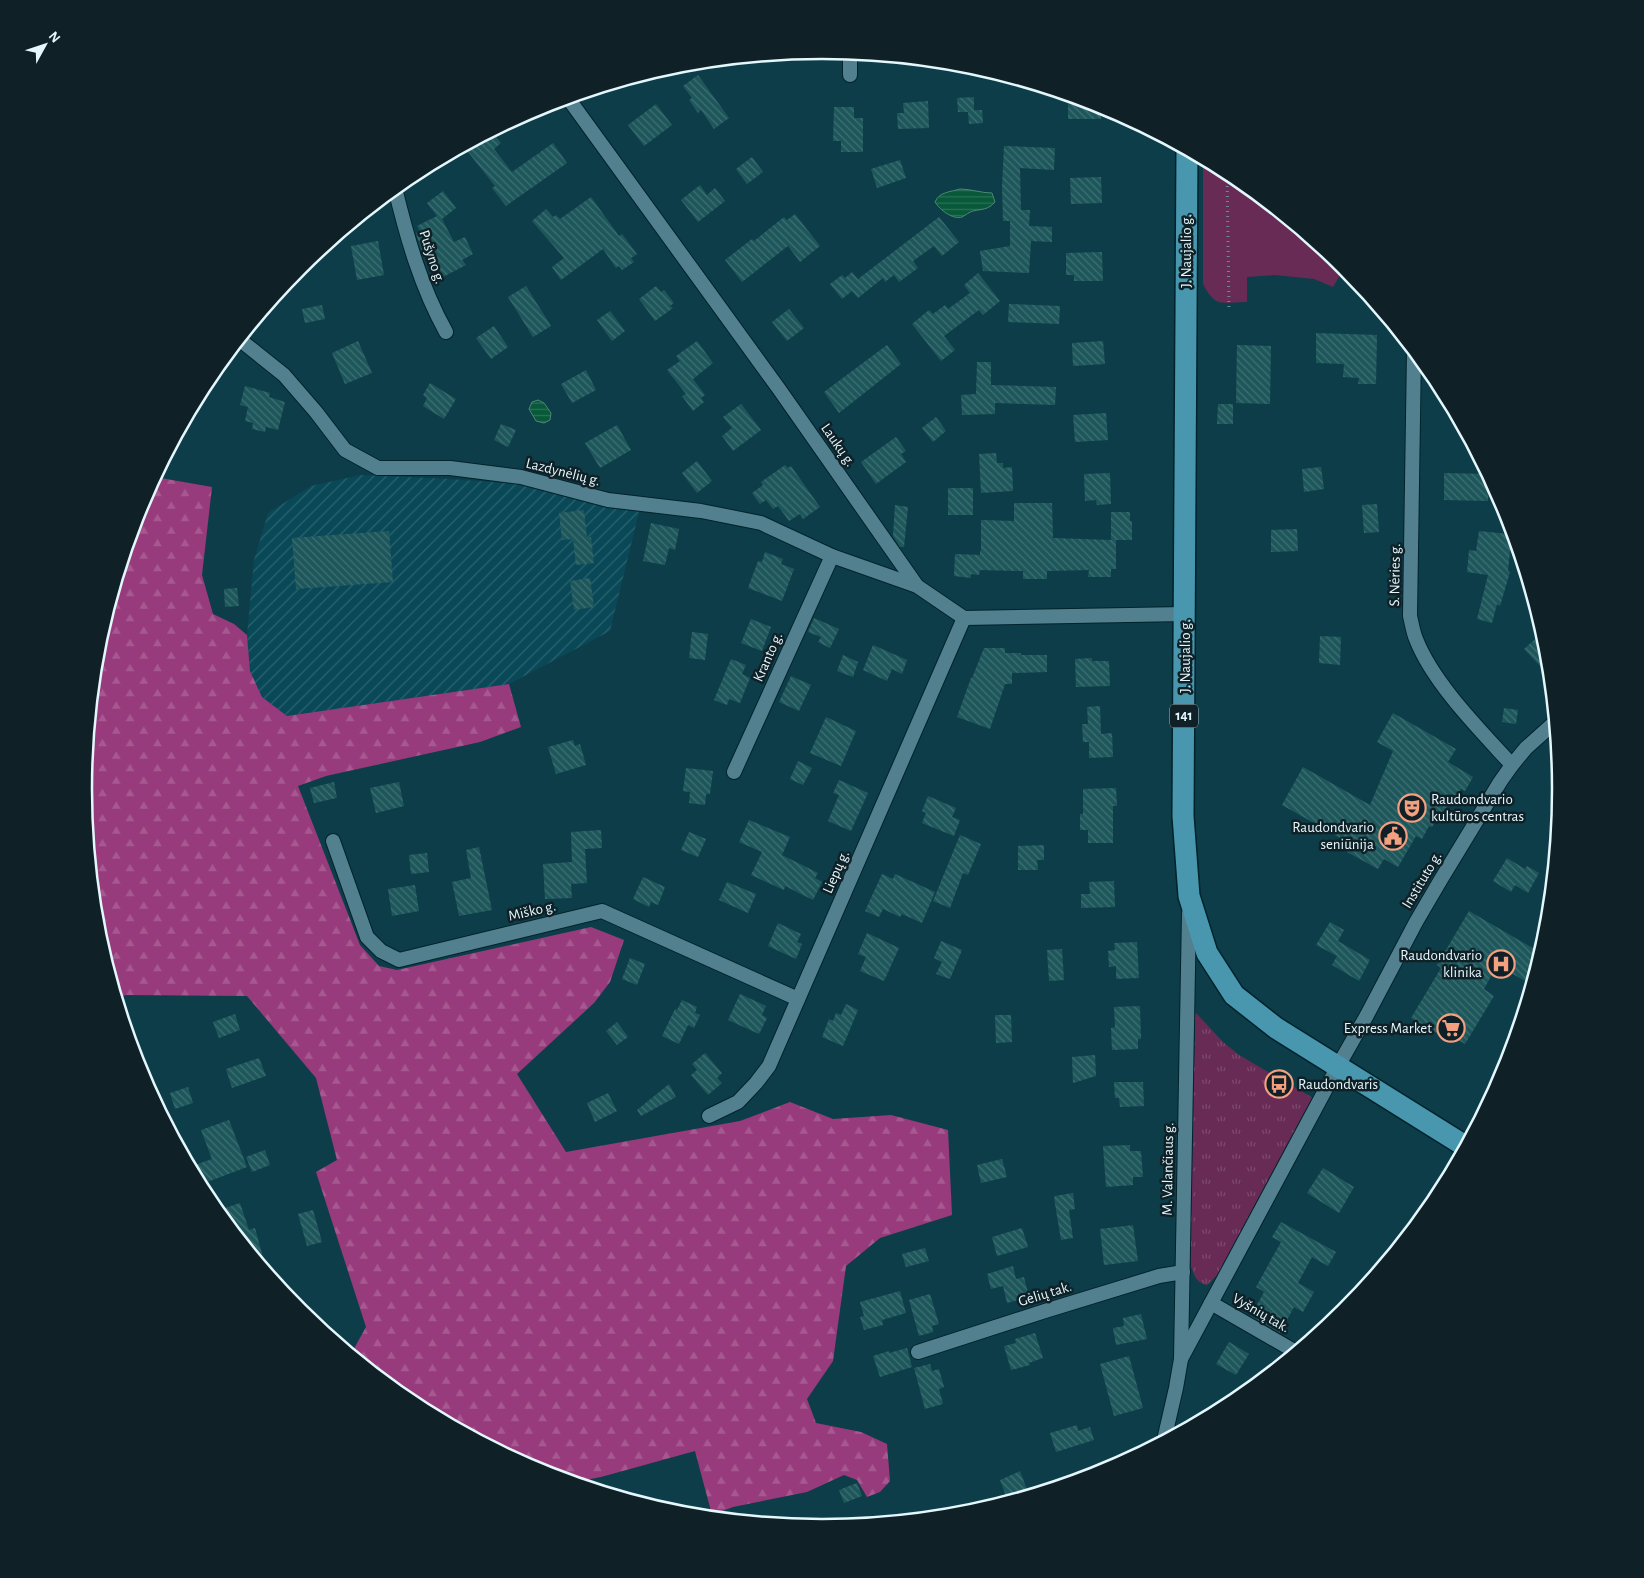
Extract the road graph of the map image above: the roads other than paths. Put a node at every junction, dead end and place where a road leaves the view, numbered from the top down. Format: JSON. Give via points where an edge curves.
{"nodes":[{"id":1,"x":850,"y":60,"type":"edge"},
{"id":2,"x":850,"y":75,"type":"dead end"},
{"id":3,"x":572,"y":103,"type":"edge"},
{"id":4,"x":1187,"y":157,"type":"edge"},
{"id":5,"x":397,"y":196,"type":"edge"},
{"id":6,"x":446,"y":332,"type":"dead end"},
{"id":7,"x":244,"y":343,"type":"edge"},
{"id":8,"x":1414,"y":362,"type":"edge"},
{"id":9,"x":832,"y":556,"type":"junction"},
{"id":10,"x":917,"y":586,"type":"junction"},
{"id":11,"x":1185,"y":614,"type":"junction"},
{"id":12,"x":964,"y":618,"type":"junction"},
{"id":13,"x":1550,"y":727,"type":"edge"},
{"id":14,"x":1512,"y":765,"type":"junction"},
{"id":15,"x":734,"y":772,"type":"dead end"},
{"id":16,"x":333,"y":841,"type":"dead end"},
{"id":17,"x":1189,"y":896,"type":"junction"},
{"id":18,"x":798,"y":999,"type":"junction"},
{"id":19,"x":1337,"y":1068,"type":"junction"},
{"id":20,"x":709,"y":1116,"type":"dead end"},
{"id":21,"x":1460,"y":1143,"type":"edge"},
{"id":22,"x":1183,"y":1272,"type":"junction"},
{"id":23,"x":1211,"y":1303,"type":"junction"},
{"id":24,"x":1290,"y":1349,"type":"edge"},
{"id":25,"x":918,"y":1352,"type":"dead end"},
{"id":26,"x":1181,"y":1359,"type":"junction"},
{"id":27,"x":1166,"y":1433,"type":"edge"}],
"edges":[{"from":1,"to":2,"type":"street"},
{"from":3,"to":10,"type":"street","name":"Laukų g."},
{"from":4,"to":11,"type":"main road","name":"J. Naujalio g.","number":"141"},
{"from":5,"to":6,"type":"street","name":"Pušyno g.","via":[[431,306]]},
{"from":7,"to":9,"type":"street","name":"Lazdynėlių g.","via":[[284,375],[345,450],[378,468],[450,468],[522,477],[608,500],[702,511],[761,523]]},
{"from":8,"to":14,"type":"street","name":"S. Nėries g.","via":[[1410,616],[1415,638],[1428,664],[1450,694]]},
{"from":9,"to":10,"type":"street","name":"Lazdynėlių g."},
{"from":9,"to":15,"type":"street","name":"Kranto g."},
{"from":10,"to":12,"type":"street","name":"Laukų g."},
{"from":11,"to":12,"type":"street"},
{"from":11,"to":17,"type":"main road","name":"J. Naujalio g.","number":"141","via":[[1183,816]]},
{"from":12,"to":18,"type":"street","name":"Liepų g."},
{"from":13,"to":14,"type":"street","name":"Instituto g."},
{"from":14,"to":19,"type":"street","name":"Instituto g.","via":[[1416,922]]},
{"from":16,"to":18,"type":"street","name":"Miško g.","via":[[367,937],[381,951],[399,960],[602,911]]},
{"from":17,"to":19,"type":"main road","name":"J. Naujalio g.","number":"141","via":[[1207,953],[1234,996]]},
{"from":17,"to":22,"type":"street","name":"M. Valančiaus g."},
{"from":18,"to":20,"type":"street","name":"Liepų g.","via":[[769,1066],[738,1102]]},
{"from":19,"to":21,"type":"main road","name":"J. Naujalio g.","number":"141"},
{"from":19,"to":23,"type":"street","name":"Instituto g."},
{"from":22,"to":25,"type":"street","name":"Gėlių tak.","via":[[1159,1276]]},
{"from":22,"to":26,"type":"street","name":"M. Valančiaus g."},
{"from":23,"to":24,"type":"street","name":"Vyšnių tak."},
{"from":23,"to":26,"type":"street","name":"Instituto g."},
{"from":26,"to":27,"type":"street","name":"M. Valančiaus g."}]}
